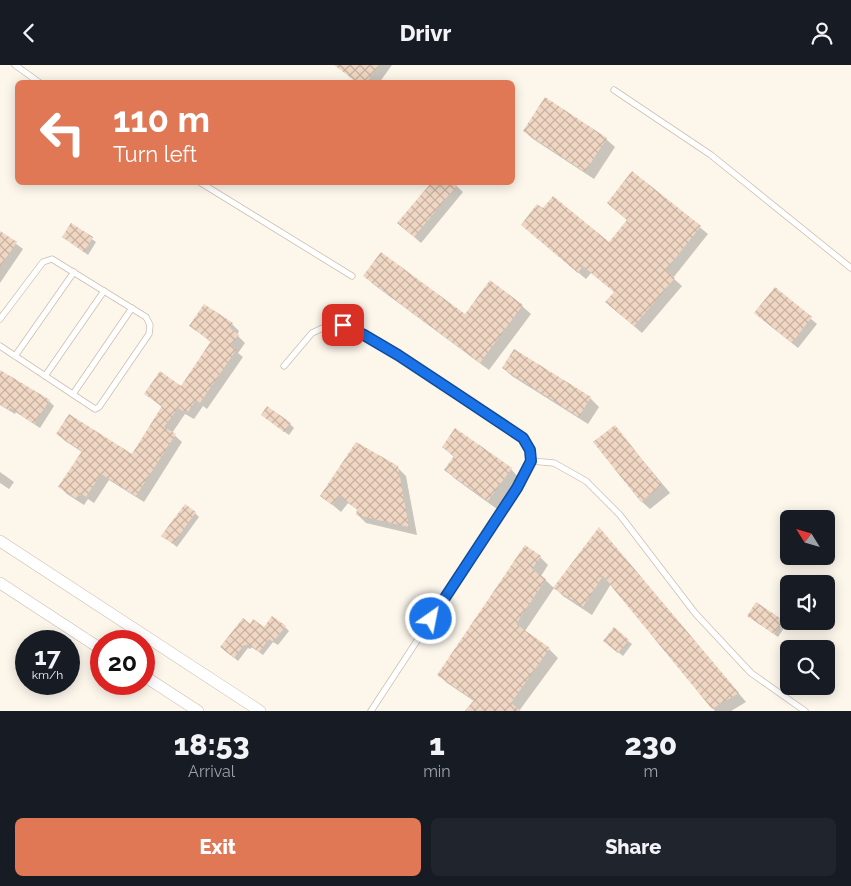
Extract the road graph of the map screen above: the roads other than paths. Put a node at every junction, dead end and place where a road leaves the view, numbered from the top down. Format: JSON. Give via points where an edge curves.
{"nodes":[{"id":1,"x":15,"y":65,"type":"edge"},
{"id":2,"x":36,"y":80,"type":"edge"},
{"id":3,"x":614,"y":89,"type":"dead end"},
{"id":4,"x":204,"y":185,"type":"edge"},
{"id":5,"x":851,"y":268,"type":"edge"},
{"id":6,"x":74,"y":272,"type":"junction"},
{"id":7,"x":352,"y":277,"type":"dead end"},
{"id":8,"x":104,"y":291,"type":"junction"},
{"id":9,"x":132,"y":308,"type":"junction"},
{"id":10,"x":0,"y":319,"type":"edge"},
{"id":11,"x":0,"y":346,"type":"edge"},
{"id":12,"x":15,"y":356,"type":"junction"},
{"id":13,"x":284,"y":366,"type":"dead end"},
{"id":14,"x":45,"y":376,"type":"junction"},
{"id":15,"x":73,"y":394,"type":"junction"},
{"id":16,"x":531,"y":461,"type":"junction"},
{"id":17,"x":0,"y":541,"type":"edge"},
{"id":18,"x":0,"y":583,"type":"edge"},
{"id":19,"x":90,"y":642,"type":"edge"},
{"id":20,"x":155,"y":683,"type":"edge"},
{"id":21,"x":198,"y":711,"type":"edge"},
{"id":22,"x":260,"y":711,"type":"edge"},
{"id":23,"x":371,"y":711,"type":"edge"},
{"id":24,"x":805,"y":711,"type":"edge"}],
"edges":[{"from":1,"to":2,"type":"lane"},
{"from":3,"to":5,"type":"lane","via":[[711,155]]},
{"from":4,"to":7,"type":"lane"},
{"from":6,"to":8,"type":"lane"},
{"from":6,"to":10,"type":"lane","via":[[55,260],[46,260]]},
{"from":6,"to":12,"type":"lane"},
{"from":8,"to":9,"type":"lane"},
{"from":8,"to":14,"type":"lane"},
{"from":9,"to":15,"type":"lane"},
{"from":9,"to":15,"type":"lane","via":[[148,320],[149,334],[99,407],[93,408]]},
{"from":11,"to":12,"type":"lane"},
{"from":12,"to":14,"type":"lane"},
{"from":13,"to":16,"type":"lane","via":[[312,333],[327,326],[343,325],[398,355],[523,438],[530,450]]},
{"from":14,"to":15,"type":"lane"},
{"from":16,"to":23,"type":"lane","via":[[517,488]]},
{"from":16,"to":24,"type":"lane","via":[[554,463],[586,481],[620,515],[695,613],[751,673]]},
{"from":17,"to":22,"type":"street"},
{"from":18,"to":19,"type":"street"},
{"from":20,"to":21,"type":"street"}]}
